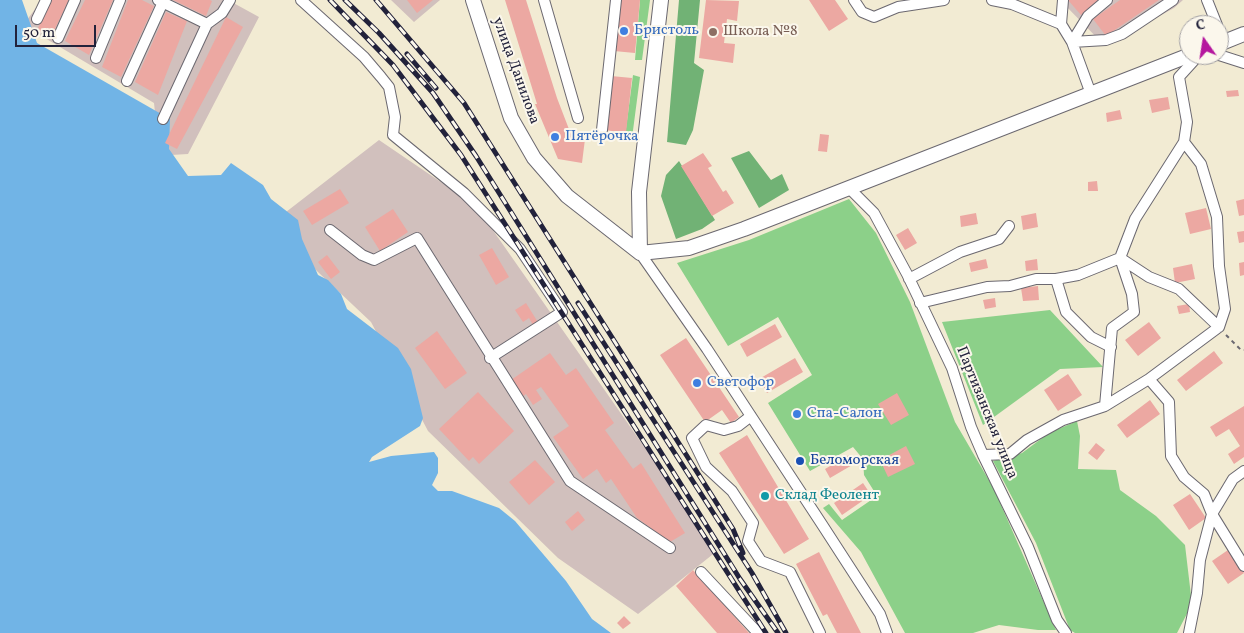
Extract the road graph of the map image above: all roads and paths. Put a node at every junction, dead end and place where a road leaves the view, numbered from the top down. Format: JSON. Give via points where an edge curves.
{"nodes":[{"id":1,"x":46,"y":0,"type":"edge"},
{"id":2,"x":75,"y":0,"type":"edge"},
{"id":3,"x":120,"y":0,"type":"edge"},
{"id":4,"x":230,"y":0,"type":"edge"},
{"id":5,"x":301,"y":0,"type":"edge"},
{"id":6,"x":473,"y":0,"type":"edge"},
{"id":7,"x":544,"y":0,"type":"edge"},
{"id":8,"x":616,"y":0,"type":"edge"},
{"id":9,"x":662,"y":0,"type":"edge"},
{"id":10,"x":854,"y":0,"type":"edge"},
{"id":11,"x":944,"y":0,"type":"edge"},
{"id":12,"x":992,"y":0,"type":"edge"},
{"id":13,"x":1063,"y":0,"type":"edge"},
{"id":14,"x":1107,"y":0,"type":"edge"},
{"id":15,"x":1172,"y":0,"type":"edge"},
{"id":16,"x":1207,"y":0,"type":"edge"},
{"id":17,"x":160,"y":1,"type":"edge"},
{"id":18,"x":1213,"y":15,"type":"edge"},
{"id":19,"x":36,"y":19,"type":"dead end"},
{"id":20,"x":207,"y":24,"type":"junction"},
{"id":21,"x":1062,"y":24,"type":"junction"},
{"id":22,"x":1244,"y":34,"type":"edge"},
{"id":23,"x":58,"y":38,"type":"dead end"},
{"id":24,"x":1229,"y":40,"type":"edge"},
{"id":25,"x":1072,"y":42,"type":"junction"},
{"id":26,"x":1229,"y":50,"type":"edge"},
{"id":27,"x":96,"y":58,"type":"dead end"},
{"id":28,"x":1179,"y":59,"type":"edge"},
{"id":29,"x":1244,"y":63,"type":"edge"},
{"id":30,"x":1190,"y":65,"type":"edge"},
{"id":31,"x":127,"y":82,"type":"dead end"},
{"id":32,"x":1091,"y":94,"type":"junction"},
{"id":33,"x":578,"y":118,"type":"dead end"},
{"id":34,"x":163,"y":119,"type":"dead end"},
{"id":35,"x":602,"y":130,"type":"dead end"},
{"id":36,"x":1184,"y":142,"type":"junction"},
{"id":37,"x":849,"y":188,"type":"junction"},
{"id":38,"x":1008,"y":226,"type":"dead end"},
{"id":39,"x":330,"y":230,"type":"dead end"},
{"id":40,"x":640,"y":253,"type":"junction"},
{"id":41,"x":1120,"y":258,"type":"junction"},
{"id":42,"x":909,"y":279,"type":"junction"},
{"id":43,"x":1056,"y":279,"type":"junction"},
{"id":44,"x":920,"y":304,"type":"junction"},
{"id":45,"x":1219,"y":327,"type":"junction"},
{"id":46,"x":1111,"y":347,"type":"junction"},
{"id":47,"x":1244,"y":350,"type":"edge"},
{"id":48,"x":490,"y":358,"type":"junction"},
{"id":49,"x":1149,"y":379,"type":"junction"},
{"id":50,"x":1106,"y":406,"type":"junction"},
{"id":51,"x":751,"y":416,"type":"junction"},
{"id":52,"x":983,"y":455,"type":"junction"},
{"id":53,"x":1244,"y":470,"type":"edge"},
{"id":54,"x":1212,"y":514,"type":"junction"},
{"id":55,"x":670,"y":548,"type":"dead end"},
{"id":56,"x":1244,"y":566,"type":"edge"},
{"id":57,"x":701,"y":572,"type":"dead end"},
{"id":58,"x":758,"y":633,"type":"edge"},
{"id":59,"x":820,"y":633,"type":"edge"},
{"id":60,"x":887,"y":633,"type":"edge"},
{"id":61,"x":1066,"y":633,"type":"edge"},
{"id":62,"x":1189,"y":633,"type":"edge"}],
"edges":[{"from":1,"to":19,"type":"street"},
{"from":2,"to":23,"type":"street"},
{"from":3,"to":27,"type":"street"},
{"from":4,"to":20,"type":"street","via":[[222,13]]},
{"from":5,"to":48,"type":"street","via":[[382,77],[393,109],[393,135],[464,193],[520,249],[562,312]]},
{"from":6,"to":40,"type":"main road","name":"улица Данилова","via":[[512,118],[534,158],[567,196]]},
{"from":7,"to":33,"type":"street"},
{"from":8,"to":35,"type":"street"},
{"from":9,"to":40,"type":"main road","via":[[639,192]]},
{"from":10,"to":11,"type":"street","via":[[862,12],[874,17],[898,7]]},
{"from":12,"to":21,"type":"street","via":[[1012,4]]},
{"from":13,"to":21,"type":"street"},
{"from":14,"to":25,"type":"street","via":[[1088,16]]},
{"from":15,"to":25,"type":"street","via":[[1122,34],[1106,40]]},
{"from":16,"to":18,"type":"street"},
{"from":17,"to":20,"type":"street"},
{"from":17,"to":31,"type":"street"},
{"from":20,"to":34,"type":"street"},
{"from":21,"to":25,"type":"street"},
{"from":22,"to":24,"type":"main road"},
{"from":25,"to":32,"type":"street"},
{"from":26,"to":29,"type":"street"},
{"from":28,"to":32,"type":"main road"},
{"from":30,"to":36,"type":"street","via":[[1179,77],[1187,122]]},
{"from":32,"to":37,"type":"main road"},
{"from":36,"to":41,"type":"street","via":[[1135,219]]},
{"from":36,"to":45,"type":"street","via":[[1201,164],[1216,217],[1225,309]]},
{"from":37,"to":40,"type":"main road","via":[[689,248]]},
{"from":37,"to":42,"type":"street","name":"Партизанская улица","via":[[874,213]]},
{"from":38,"to":42,"type":"street","via":[[999,238],[960,252]]},
{"from":39,"to":48,"type":"street","via":[[362,255],[374,260],[417,238]]},
{"from":40,"to":51,"type":"street"},
{"from":41,"to":43,"type":"street","via":[[1078,275]]},
{"from":41,"to":45,"type":"street","via":[[1149,277],[1179,289]]},
{"from":41,"to":46,"type":"street","via":[[1132,294],[1134,312],[1112,328]]},
{"from":42,"to":44,"type":"street","name":"Партизанская улица"},
{"from":43,"to":44,"type":"street","via":[[987,287]]},
{"from":43,"to":46,"type":"street","via":[[1066,312],[1091,337]]},
{"from":44,"to":52,"type":"street","name":"Партизанская улица","via":[[952,368]]},
{"from":45,"to":47,"type":"path"},
{"from":45,"to":49,"type":"street"},
{"from":46,"to":50,"type":"street"},
{"from":48,"to":55,"type":"street","via":[[570,482]]},
{"from":49,"to":50,"type":"street"},
{"from":49,"to":54,"type":"street","via":[[1169,402],[1171,456],[1184,477],[1204,494]]},
{"from":50,"to":52,"type":"street","via":[[1063,420],[1027,440],[1010,454]]},
{"from":51,"to":59,"type":"street","via":[[738,426],[724,430],[706,425],[692,438],[706,467],[732,491],[753,523],[748,542],[761,561],[790,572]]},
{"from":51,"to":60,"type":"street","via":[[880,614]]},
{"from":52,"to":61,"type":"street","name":"Партизанская улица","via":[[1028,547],[1057,620]]},
{"from":53,"to":54,"type":"street","via":[[1233,479]]},
{"from":54,"to":56,"type":"street"},
{"from":54,"to":62,"type":"street","via":[[1200,560]]},
{"from":57,"to":58,"type":"street"}]}
